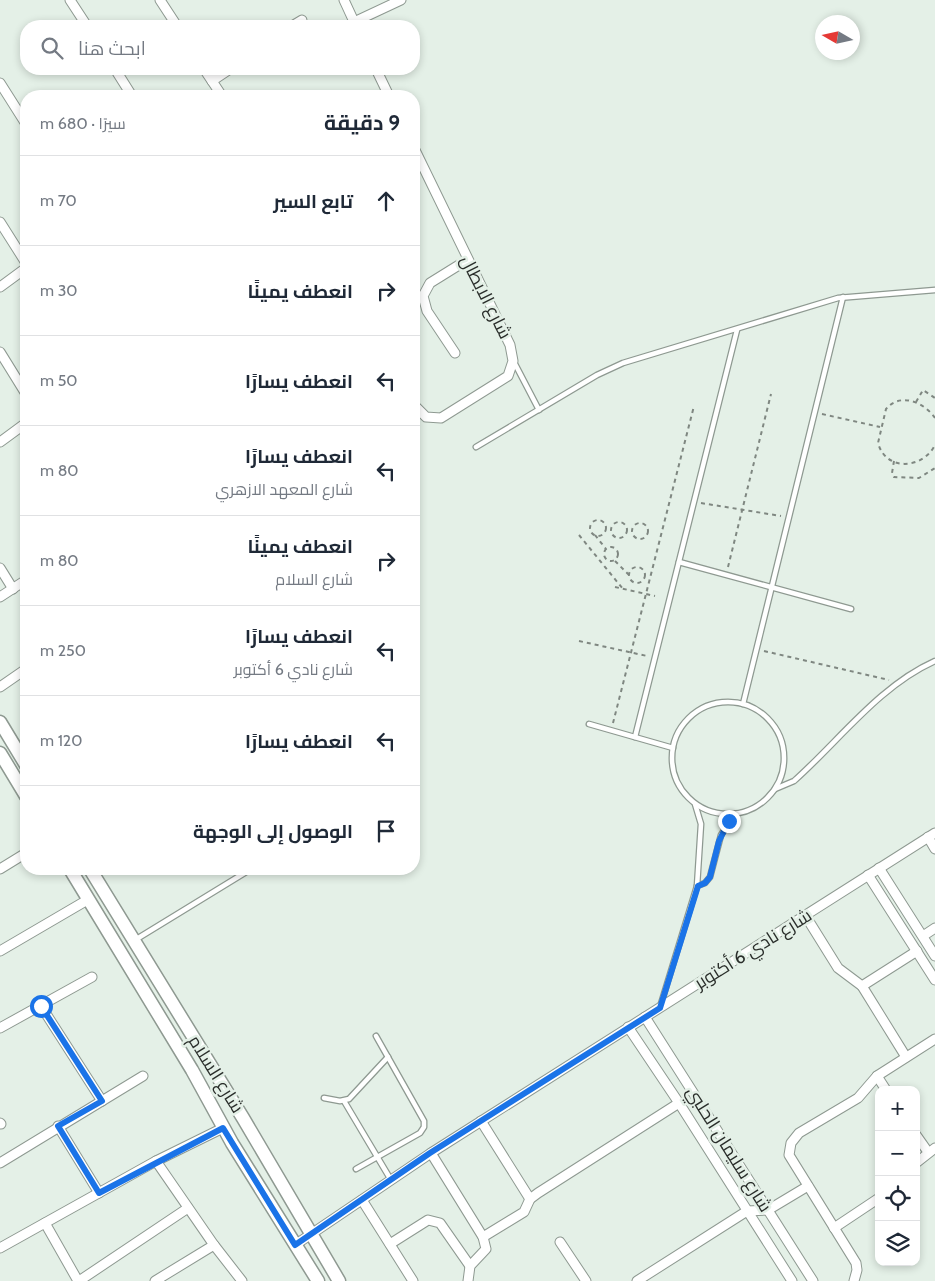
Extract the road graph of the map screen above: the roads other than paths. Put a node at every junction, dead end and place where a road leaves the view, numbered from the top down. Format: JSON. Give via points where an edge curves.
{"nodes":[{"id":1,"x":70,"y":0,"type":"edge"},
{"id":2,"x":160,"y":0,"type":"edge"},
{"id":3,"x":344,"y":0,"type":"edge"},
{"id":4,"x":401,"y":0,"type":"edge"},
{"id":5,"x":83,"y":20,"type":"edge"},
{"id":6,"x":173,"y":20,"type":"edge"},
{"id":7,"x":353,"y":20,"type":"edge"},
{"id":8,"x":363,"y":20,"type":"edge"},
{"id":9,"x":119,"y":75,"type":"edge"},
{"id":10,"x":208,"y":75,"type":"edge"},
{"id":11,"x":221,"y":75,"type":"edge"},
{"id":12,"x":379,"y":75,"type":"edge"},
{"id":13,"x":212,"y":81,"type":"junction"},
{"id":14,"x":0,"y":83,"type":"edge"},
{"id":15,"x":128,"y":90,"type":"edge"},
{"id":16,"x":218,"y":90,"type":"edge"},
{"id":17,"x":387,"y":90,"type":"edge"},
{"id":18,"x":20,"y":115,"type":"edge"},
{"id":19,"x":420,"y":172,"type":"edge"},
{"id":20,"x":0,"y":222,"type":"edge"},
{"id":21,"x":20,"y":254,"type":"edge"},
{"id":22,"x":467,"y":260,"type":"junction"},
{"id":23,"x":20,"y":272,"type":"edge"},
{"id":24,"x":0,"y":287,"type":"edge"},
{"id":25,"x":935,"y":290,"type":"edge"},
{"id":26,"x":843,"y":297,"type":"junction"},
{"id":27,"x":737,"y":330,"type":"junction"},
{"id":28,"x":0,"y":352,"type":"edge"},
{"id":29,"x":455,"y":353,"type":"dead end"},
{"id":30,"x":513,"y":361,"type":"junction"},
{"id":31,"x":20,"y":384,"type":"edge"},
{"id":32,"x":539,"y":410,"type":"junction"},
{"id":33,"x":420,"y":412,"type":"edge"},
{"id":34,"x":20,"y":427,"type":"edge"},
{"id":35,"x":0,"y":442,"type":"edge"},
{"id":36,"x":476,"y":447,"type":"dead end"},
{"id":37,"x":679,"y":562,"type":"junction"},
{"id":38,"x":0,"y":568,"type":"edge"},
{"id":39,"x":20,"y":584,"type":"edge"},
{"id":40,"x":772,"y":587,"type":"junction"},
{"id":41,"x":13,"y":588,"type":"junction"},
{"id":42,"x":0,"y":596,"type":"edge"},
{"id":43,"x":851,"y":608,"type":"dead end"},
{"id":44,"x":935,"y":661,"type":"edge"},
{"id":45,"x":20,"y":673,"type":"edge"},
{"id":46,"x":0,"y":687,"type":"edge"},
{"id":47,"x":743,"y":704,"type":"junction"},
{"id":48,"x":0,"y":722,"type":"edge"},
{"id":49,"x":589,"y":724,"type":"dead end"},
{"id":50,"x":635,"y":737,"type":"junction"},
{"id":51,"x":674,"y":748,"type":"junction"},
{"id":52,"x":0,"y":753,"type":"edge"},
{"id":53,"x":20,"y":755,"type":"edge"},
{"id":54,"x":20,"y":786,"type":"edge"},
{"id":55,"x":775,"y":788,"type":"junction"},
{"id":56,"x":694,"y":803,"type":"junction"},
{"id":57,"x":735,"y":814,"type":"junction"},
{"id":58,"x":931,"y":835,"type":"edge"},
{"id":59,"x":935,"y":849,"type":"edge"},
{"id":60,"x":20,"y":857,"type":"edge"},
{"id":61,"x":879,"y":868,"type":"junction"},
{"id":62,"x":0,"y":869,"type":"edge"},
{"id":63,"x":74,"y":875,"type":"edge"},
{"id":64,"x":94,"y":875,"type":"edge"},
{"id":65,"x":241,"y":875,"type":"edge"},
{"id":66,"x":868,"y":875,"type":"junction"},
{"id":67,"x":698,"y":886,"type":"junction"},
{"id":68,"x":89,"y":899,"type":"junction"},
{"id":69,"x":805,"y":916,"type":"junction"},
{"id":70,"x":935,"y":928,"type":"edge"},
{"id":71,"x":923,"y":936,"type":"junction"},
{"id":72,"x":134,"y":941,"type":"junction"},
{"id":73,"x":0,"y":951,"type":"edge"},
{"id":74,"x":917,"y":951,"type":"junction"},
{"id":75,"x":935,"y":956,"type":"edge"},
{"id":76,"x":92,"y":977,"type":"dead end"},
{"id":77,"x":935,"y":980,"type":"edge"},
{"id":78,"x":862,"y":986,"type":"junction"},
{"id":79,"x":41,"y":1006,"type":"junction"},
{"id":80,"x":660,"y":1008,"type":"junction"},
{"id":81,"x":645,"y":1017,"type":"junction"},
{"id":82,"x":0,"y":1027,"type":"edge"},
{"id":83,"x":628,"y":1027,"type":"junction"},
{"id":84,"x":376,"y":1036,"type":"dead end"},
{"id":85,"x":935,"y":1039,"type":"edge"},
{"id":86,"x":388,"y":1057,"type":"junction"},
{"id":87,"x":906,"y":1057,"type":"junction"},
{"id":88,"x":207,"y":1061,"type":"junction"},
{"id":89,"x":192,"y":1070,"type":"junction"},
{"id":90,"x":143,"y":1076,"type":"dead end"},
{"id":91,"x":876,"y":1076,"type":"junction"},
{"id":92,"x":883,"y":1086,"type":"edge"},
{"id":93,"x":324,"y":1098,"type":"dead end"},
{"id":94,"x":102,"y":1101,"type":"junction"},
{"id":95,"x":344,"y":1101,"type":"junction"},
{"id":96,"x":679,"y":1103,"type":"junction"},
{"id":97,"x":481,"y":1121,"type":"junction"},
{"id":98,"x":58,"y":1126,"type":"junction"},
{"id":99,"x":223,"y":1128,"type":"junction"},
{"id":100,"x":920,"y":1139,"type":"edge"},
{"id":101,"x":931,"y":1150,"type":"edge"},
{"id":102,"x":430,"y":1153,"type":"junction"},
{"id":103,"x":377,"y":1157,"type":"junction"},
{"id":104,"x":920,"y":1160,"type":"edge"},
{"id":105,"x":156,"y":1161,"type":"junction"},
{"id":106,"x":0,"y":1163,"type":"edge"},
{"id":107,"x":356,"y":1169,"type":"dead end"},
{"id":108,"x":391,"y":1180,"type":"junction"},
{"id":109,"x":808,"y":1186,"type":"junction"},
{"id":110,"x":99,"y":1193,"type":"junction"},
{"id":111,"x":530,"y":1199,"type":"junction"},
{"id":112,"x":362,"y":1200,"type":"junction"},
{"id":113,"x":875,"y":1201,"type":"edge"},
{"id":114,"x":188,"y":1208,"type":"junction"},
{"id":115,"x":768,"y":1210,"type":"junction"},
{"id":116,"x":747,"y":1211,"type":"junction"},
{"id":117,"x":45,"y":1223,"type":"junction"},
{"id":118,"x":834,"y":1228,"type":"junction"},
{"id":119,"x":310,"y":1235,"type":"junction"},
{"id":120,"x":484,"y":1237,"type":"junction"},
{"id":121,"x":560,"y":1242,"type":"dead end"},
{"id":122,"x":390,"y":1244,"type":"junction"},
{"id":123,"x":295,"y":1245,"type":"junction"},
{"id":124,"x":214,"y":1246,"type":"junction"},
{"id":125,"x":0,"y":1248,"type":"edge"},
{"id":126,"x":470,"y":1266,"type":"junction"},
{"id":127,"x":78,"y":1281,"type":"edge"},
{"id":128,"x":155,"y":1281,"type":"edge"},
{"id":129,"x":242,"y":1281,"type":"edge"},
{"id":130,"x":318,"y":1281,"type":"edge"},
{"id":131,"x":339,"y":1281,"type":"edge"},
{"id":132,"x":413,"y":1281,"type":"edge"},
{"id":133,"x":468,"y":1281,"type":"edge"},
{"id":134,"x":586,"y":1281,"type":"edge"},
{"id":135,"x":638,"y":1281,"type":"edge"},
{"id":136,"x":792,"y":1281,"type":"edge"},
{"id":137,"x":813,"y":1281,"type":"edge"},
{"id":138,"x":854,"y":1281,"type":"edge"}],
"edges":[{"from":1,"to":5,"type":"street"},
{"from":2,"to":6,"type":"street"},
{"from":3,"to":7,"type":"street"},
{"from":4,"to":8,"type":"street"},
{"from":9,"to":15,"type":"street"},
{"from":10,"to":13,"type":"street"},
{"from":11,"to":13,"type":"street"},
{"from":12,"to":17,"type":"street"},
{"from":13,"to":16,"type":"street"},
{"from":14,"to":18,"type":"street"},
{"from":19,"to":22,"type":"street","name":"شارع الابطال"},
{"from":20,"to":21,"type":"street"},
{"from":22,"to":29,"type":"street","via":[[430,283],[423,296],[427,311]]},
{"from":22,"to":30,"type":"street","name":"شارع الابطال","via":[[510,345]]},
{"from":23,"to":24,"type":"street"},
{"from":25,"to":26,"type":"lane"},
{"from":26,"to":27,"type":"lane"},
{"from":26,"to":40,"type":"lane"},
{"from":27,"to":32,"type":"lane","via":[[610,369]]},
{"from":27,"to":37,"type":"lane"},
{"from":28,"to":31,"type":"street"},
{"from":30,"to":32,"type":"lane"},
{"from":30,"to":33,"type":"street","name":"شارع الابطال","via":[[508,376],[441,418],[426,417]]},
{"from":32,"to":36,"type":"lane"},
{"from":34,"to":35,"type":"street"},
{"from":37,"to":40,"type":"lane"},
{"from":37,"to":50,"type":"lane"},
{"from":38,"to":41,"type":"street"},
{"from":39,"to":41,"type":"street"},
{"from":40,"to":43,"type":"lane"},
{"from":40,"to":47,"type":"lane"},
{"from":41,"to":42,"type":"street"},
{"from":44,"to":55,"type":"lane","via":[[923,666],[858,718],[794,781]]},
{"from":45,"to":46,"type":"street"},
{"from":47,"to":51,"type":"lane","via":[[723,702],[703,708],[687,720]]},
{"from":47,"to":55,"type":"lane","via":[[770,720],[780,738],[784,764]]},
{"from":48,"to":53,"type":"street"},
{"from":49,"to":50,"type":"lane"},
{"from":50,"to":51,"type":"lane"},
{"from":51,"to":56,"type":"lane","via":[[676,778]]},
{"from":52,"to":54,"type":"street"},
{"from":55,"to":57,"type":"lane","via":[[762,803]]},
{"from":56,"to":57,"type":"lane","via":[[714,812]]},
{"from":56,"to":67,"type":"lane","via":[[701,824]]},
{"from":57,"to":67,"type":"lane","via":[[721,835],[710,877]]},
{"from":58,"to":59,"type":"street"},
{"from":58,"to":61,"type":"street","name":"شارع نادي 6 أكتوبر"},
{"from":60,"to":62,"type":"street"},
{"from":61,"to":66,"type":"street","name":"شارع نادي 6 أكتوبر"},
{"from":61,"to":71,"type":"street"},
{"from":63,"to":68,"type":"street","name":"شارع السلام"},
{"from":64,"to":72,"type":"street","name":"شارع السلام"},
{"from":65,"to":72,"type":"lane"},
{"from":66,"to":69,"type":"street","name":"شارع نادي 6 أكتوبر"},
{"from":66,"to":74,"type":"street"},
{"from":67,"to":80,"type":"lane"},
{"from":68,"to":73,"type":"street"},
{"from":68,"to":89,"type":"street","name":"شارع السلام"},
{"from":69,"to":78,"type":"street","via":[[838,968]]},
{"from":69,"to":80,"type":"street","name":"شارع نادي 6 أكتوبر"},
{"from":70,"to":71,"type":"street"},
{"from":71,"to":75,"type":"street"},
{"from":72,"to":88,"type":"street","name":"شارع السلام"},
{"from":74,"to":77,"type":"street"},
{"from":74,"to":78,"type":"street"},
{"from":76,"to":79,"type":"street"},
{"from":78,"to":87,"type":"street"},
{"from":79,"to":82,"type":"street"},
{"from":79,"to":94,"type":"street"},
{"from":80,"to":81,"type":"street","name":"شارع نادي 6 أكتوبر"},
{"from":81,"to":83,"type":"street","name":"شارع نادي 6 أكتوبر"},
{"from":81,"to":115,"type":"street","name":"شارع سليمان الحلبي"},
{"from":83,"to":96,"type":"street","name":"شارع سليمان الحلبي"},
{"from":83,"to":97,"type":"street","name":"شارع نادي 6 أكتوبر"},
{"from":84,"to":86,"type":"lane"},
{"from":85,"to":87,"type":"street"},
{"from":86,"to":95,"type":"lane","via":[[353,1096]]},
{"from":86,"to":103,"type":"lane","via":[[424,1121],[424,1128]]},
{"from":87,"to":91,"type":"street"},
{"from":88,"to":89,"type":"street"},
{"from":88,"to":119,"type":"street","name":"شارع السلام"},
{"from":89,"to":99,"type":"street","name":"شارع السلام"},
{"from":90,"to":94,"type":"street"},
{"from":91,"to":92,"type":"street"},
{"from":91,"to":109,"type":"street","via":[[858,1098],[799,1133],[791,1143],[789,1156]]},
{"from":93,"to":95,"type":"lane"},
{"from":94,"to":98,"type":"street"},
{"from":95,"to":103,"type":"lane"},
{"from":96,"to":111,"type":"street"},
{"from":96,"to":116,"type":"street","name":"شارع سليمان الحلبي"},
{"from":97,"to":102,"type":"street","name":"شارع نادي 6 أكتوبر"},
{"from":97,"to":111,"type":"street"},
{"from":98,"to":106,"type":"street"},
{"from":98,"to":110,"type":"street"},
{"from":99,"to":105,"type":"street"},
{"from":99,"to":123,"type":"street","name":"شارع السلام"},
{"from":100,"to":101,"type":"street"},
{"from":101,"to":104,"type":"street"},
{"from":102,"to":108,"type":"street","name":"شارع نادي 6 أكتوبر"},
{"from":102,"to":120,"type":"street"},
{"from":103,"to":107,"type":"lane"},
{"from":103,"to":108,"type":"lane"},
{"from":105,"to":110,"type":"street"},
{"from":105,"to":114,"type":"street"},
{"from":108,"to":112,"type":"street","name":"شارع نادي 6 أكتوبر"},
{"from":109,"to":115,"type":"street"},
{"from":109,"to":118,"type":"street"},
{"from":110,"to":117,"type":"street"},
{"from":111,"to":120,"type":"street","via":[[524,1212]]},
{"from":112,"to":119,"type":"street","name":"شارع نادي 6 أكتوبر"},
{"from":112,"to":122,"type":"street"},
{"from":113,"to":118,"type":"street"},
{"from":114,"to":124,"type":"street"},
{"from":114,"to":127,"type":"street"},
{"from":115,"to":116,"type":"street"},
{"from":115,"to":137,"type":"street","name":"شارع سليمان الحلبي"},
{"from":116,"to":135,"type":"street"},
{"from":116,"to":136,"type":"street","name":"شارع سليمان الحلبي"},
{"from":117,"to":125,"type":"street"},
{"from":117,"to":127,"type":"street"},
{"from":118,"to":138,"type":"street","via":[[856,1264]]},
{"from":119,"to":123,"type":"street","name":"شارع نادي 6 أكتوبر"},
{"from":119,"to":131,"type":"street","name":"شارع السلام"},
{"from":120,"to":126,"type":"street","via":[[486,1249]]},
{"from":121,"to":134,"type":"street"},
{"from":122,"to":126,"type":"street","via":[[428,1220],[435,1220]]},
{"from":122,"to":132,"type":"street"},
{"from":123,"to":130,"type":"street","name":"شارع السلام"},
{"from":124,"to":128,"type":"street"},
{"from":124,"to":129,"type":"street"},
{"from":126,"to":133,"type":"street"}]}
